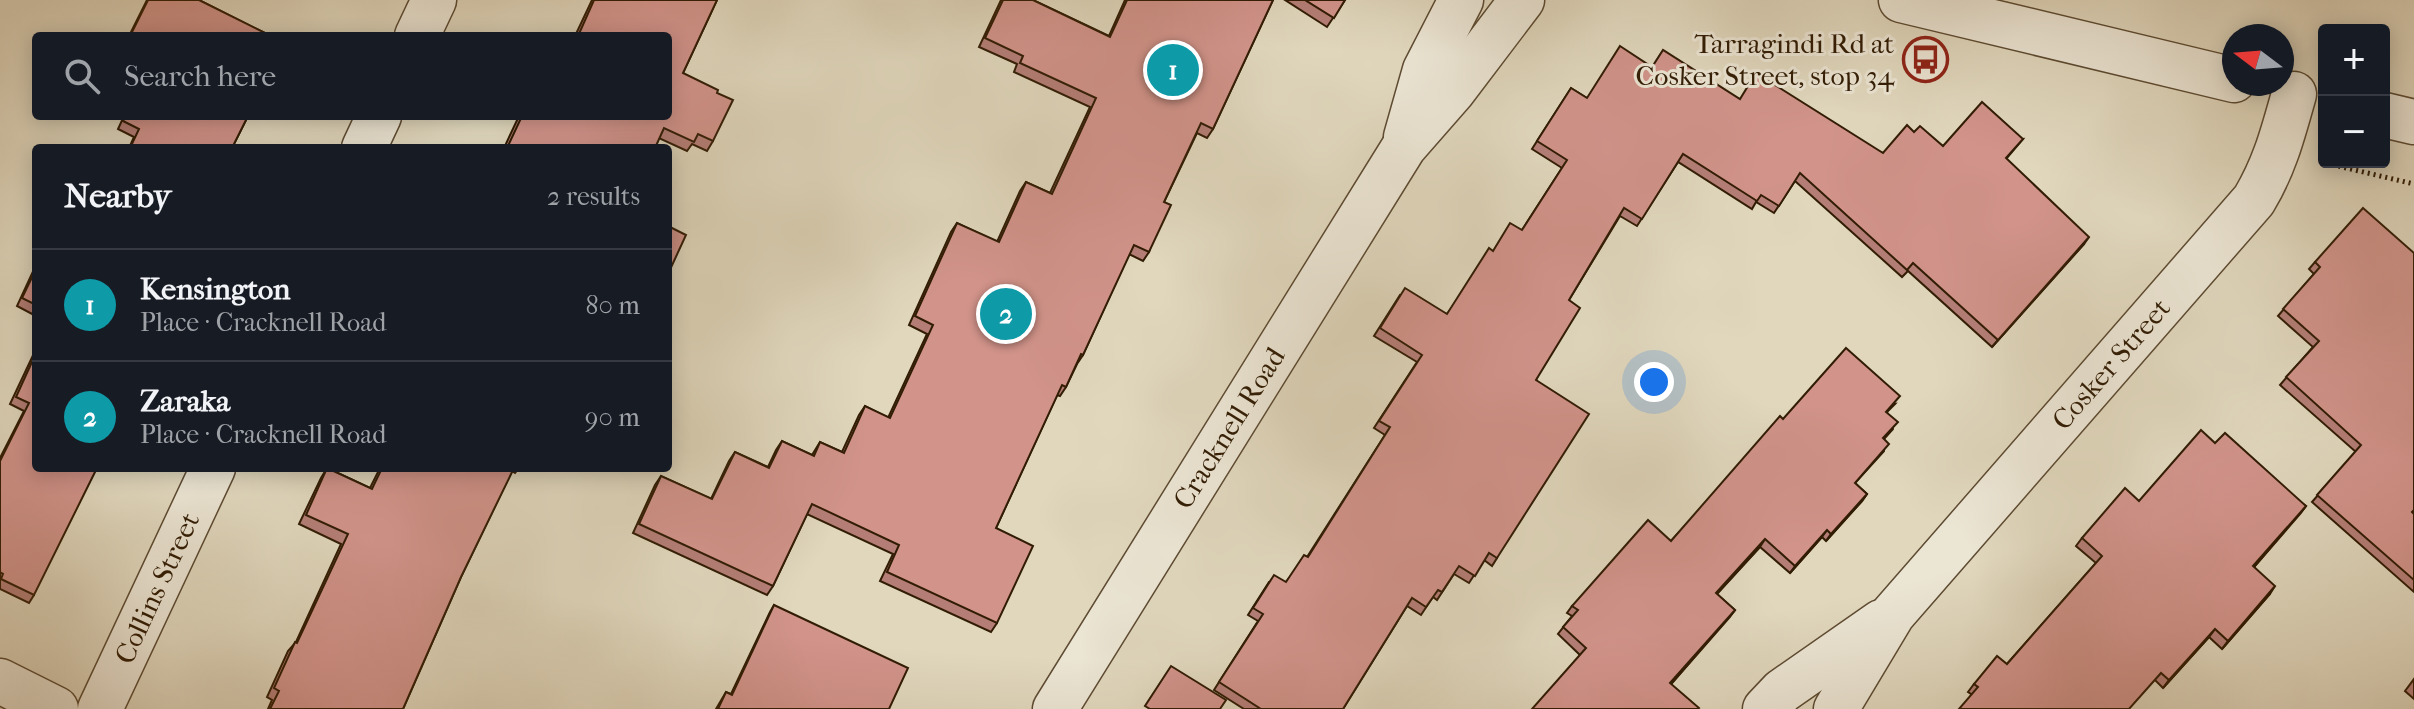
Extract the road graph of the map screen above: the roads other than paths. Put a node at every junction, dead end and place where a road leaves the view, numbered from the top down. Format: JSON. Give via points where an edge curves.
{"nodes":[{"id":1,"x":434,"y":0,"type":"edge"},
{"id":2,"x":1461,"y":0,"type":"edge"},
{"id":3,"x":1522,"y":0,"type":"edge"},
{"id":4,"x":1901,"y":0,"type":"edge"},
{"id":5,"x":419,"y":32,"type":"edge"},
{"id":6,"x":2222,"y":77,"type":"edge"},
{"id":7,"x":2289,"y":96,"type":"edge"},
{"id":8,"x":2390,"y":116,"type":"edge"},
{"id":9,"x":377,"y":120,"type":"edge"},
{"id":10,"x":2414,"y":122,"type":"edge"},
{"id":11,"x":366,"y":144,"type":"edge"},
{"id":12,"x":1404,"y":147,"type":"junction"},
{"id":13,"x":211,"y":472,"type":"edge"},
{"id":14,"x":1893,"y":614,"type":"junction"},
{"id":15,"x":0,"y":681,"type":"edge"},
{"id":16,"x":56,"y":709,"type":"edge"},
{"id":17,"x":100,"y":709,"type":"edge"},
{"id":18,"x":1055,"y":709,"type":"edge"},
{"id":19,"x":1765,"y":709,"type":"edge"},
{"id":20,"x":1836,"y":709,"type":"edge"}],
"edges":[{"from":1,"to":5,"type":"street"},
{"from":2,"to":12,"type":"street","name":"Cracknell Road","via":[[1425,70]]},
{"from":3,"to":12,"type":"street","name":"Cracknell Road"},
{"from":4,"to":6,"type":"street"},
{"from":7,"to":14,"type":"street","name":"Cosker Street","via":[[2279,151],[2254,200]]},
{"from":8,"to":10,"type":"street"},
{"from":9,"to":11,"type":"street"},
{"from":12,"to":18,"type":"street","name":"Cracknell Road"},
{"from":13,"to":17,"type":"street","name":"Collins Street"},
{"from":14,"to":19,"type":"street","name":"Cosker Street","via":[[1782,691]]},
{"from":14,"to":20,"type":"street","name":"Cosker Street"},
{"from":15,"to":16,"type":"street"}]}
